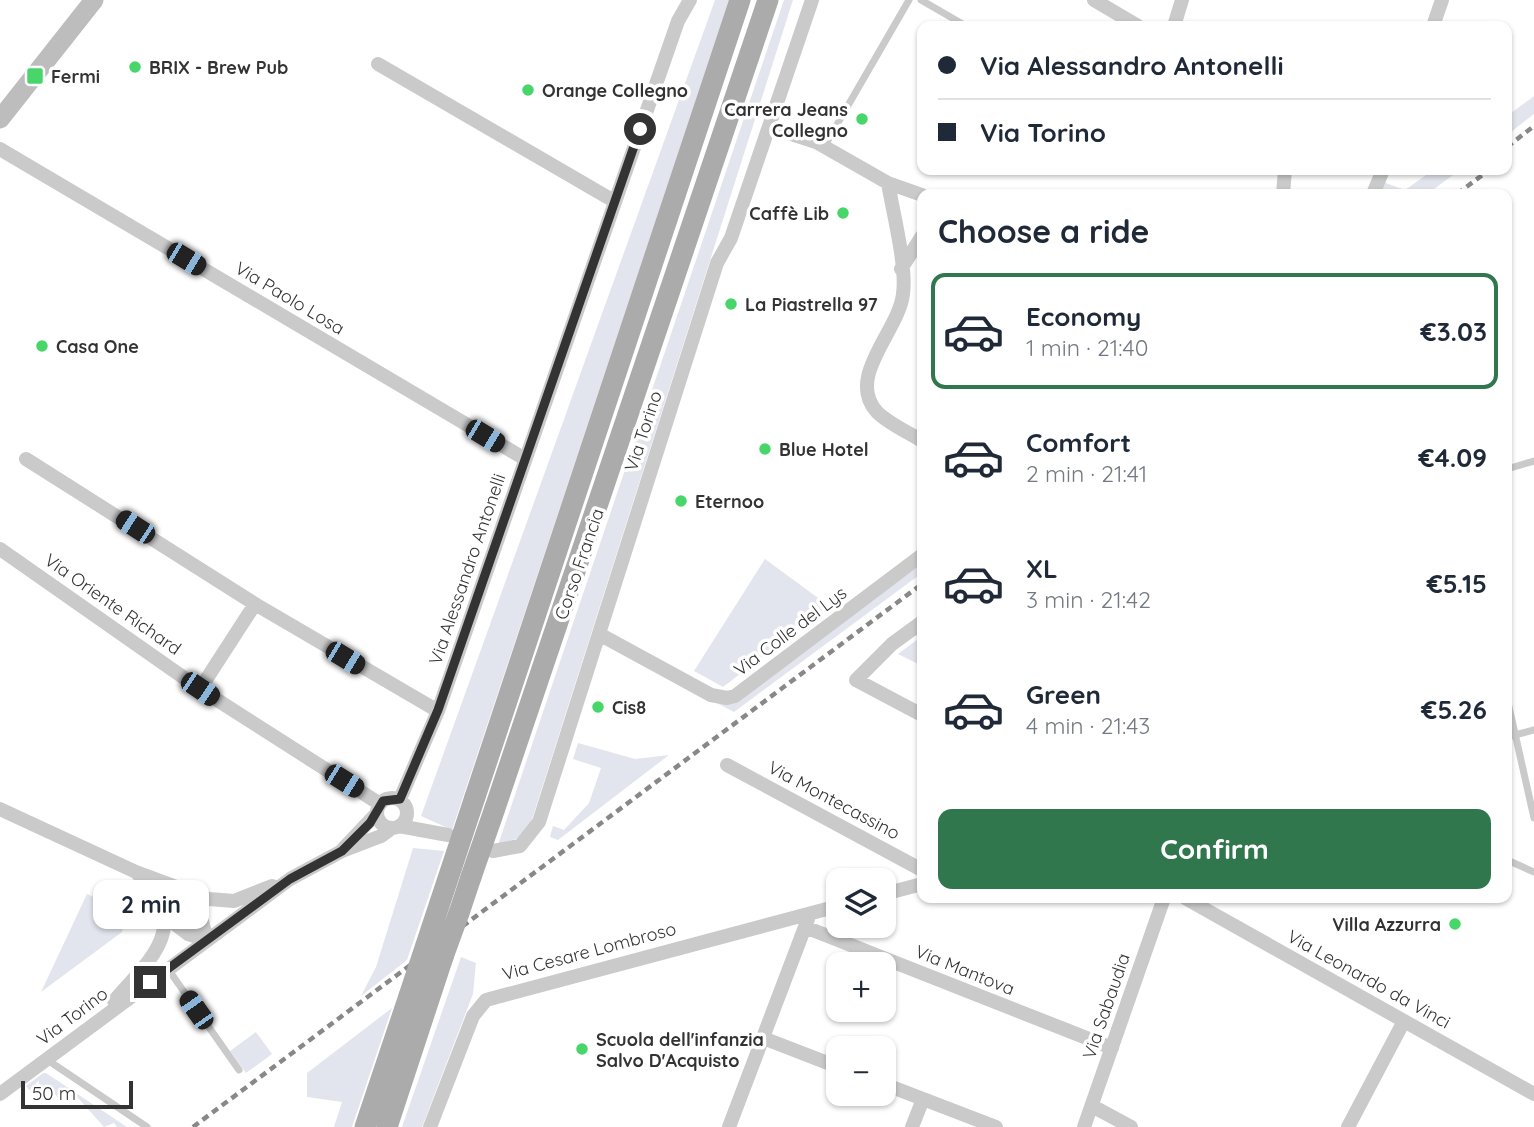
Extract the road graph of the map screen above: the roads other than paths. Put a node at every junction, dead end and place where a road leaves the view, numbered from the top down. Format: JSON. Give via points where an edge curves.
{"nodes":[{"id":1,"x":94,"y":0,"type":"edge"},
{"id":2,"x":690,"y":0,"type":"edge"},
{"id":3,"x":740,"y":0,"type":"edge"},
{"id":4,"x":768,"y":0,"type":"edge"},
{"id":5,"x":812,"y":0,"type":"edge"},
{"id":6,"x":909,"y":0,"type":"edge"},
{"id":7,"x":921,"y":0,"type":"edge"},
{"id":8,"x":1094,"y":0,"type":"edge"},
{"id":9,"x":1182,"y":0,"type":"edge"},
{"id":10,"x":1442,"y":0,"type":"edge"},
{"id":11,"x":958,"y":21,"type":"edge"},
{"id":12,"x":1130,"y":21,"type":"edge"},
{"id":13,"x":1176,"y":21,"type":"edge"},
{"id":14,"x":1435,"y":21,"type":"edge"},
{"id":15,"x":378,"y":64,"type":"dead end"},
{"id":16,"x":0,"y":118,"type":"edge"},
{"id":17,"x":770,"y":127,"type":"junction"},
{"id":18,"x":824,"y":147,"type":"junction"},
{"id":19,"x":0,"y":149,"type":"edge"},
{"id":20,"x":888,"y":183,"type":"junction"},
{"id":21,"x":917,"y":193,"type":"edge"},
{"id":22,"x":614,"y":201,"type":"junction"},
{"id":23,"x":917,"y":244,"type":"edge"},
{"id":24,"x":901,"y":269,"type":"junction"},
{"id":25,"x":917,"y":438,"type":"edge"},
{"id":26,"x":26,"y":458,"type":"dead end"},
{"id":27,"x":525,"y":459,"type":"junction"},
{"id":28,"x":1534,"y":461,"type":"edge"},
{"id":29,"x":1512,"y":468,"type":"edge"},
{"id":30,"x":0,"y":549,"type":"edge"},
{"id":31,"x":917,"y":559,"type":"edge"},
{"id":32,"x":255,"y":604,"type":"junction"},
{"id":33,"x":917,"y":626,"type":"edge"},
{"id":34,"x":599,"y":634,"type":"junction"},
{"id":35,"x":200,"y":689,"type":"junction"},
{"id":36,"x":438,"y":710,"type":"junction"},
{"id":37,"x":917,"y":712,"type":"edge"},
{"id":38,"x":1534,"y":730,"type":"edge"},
{"id":39,"x":1512,"y":736,"type":"edge"},
{"id":40,"x":1512,"y":740,"type":"edge"},
{"id":41,"x":727,"y":765,"type":"dead end"},
{"id":42,"x":400,"y":799,"type":"junction"},
{"id":43,"x":0,"y":809,"type":"edge"},
{"id":44,"x":379,"y":809,"type":"junction"},
{"id":45,"x":1534,"y":818,"type":"edge"},
{"id":46,"x":395,"y":827,"type":"junction"},
{"id":47,"x":448,"y":835,"type":"dead end"},
{"id":48,"x":493,"y":850,"type":"dead end"},
{"id":49,"x":342,"y":851,"type":"junction"},
{"id":50,"x":1512,"y":862,"type":"edge"},
{"id":51,"x":917,"y":867,"type":"edge"},
{"id":52,"x":136,"y":872,"type":"junction"},
{"id":53,"x":1534,"y":872,"type":"edge"},
{"id":54,"x":290,"y":879,"type":"junction"},
{"id":55,"x":917,"y":885,"type":"edge"},
{"id":56,"x":186,"y":890,"type":"junction"},
{"id":57,"x":896,"y":891,"type":"edge"},
{"id":58,"x":1162,"y":903,"type":"edge"},
{"id":59,"x":1194,"y":903,"type":"edge"},
{"id":60,"x":826,"y":911,"type":"edge"},
{"id":61,"x":166,"y":917,"type":"junction"},
{"id":62,"x":807,"y":920,"type":"junction"},
{"id":63,"x":207,"y":940,"type":"junction"},
{"id":64,"x":168,"y":969,"type":"junction"},
{"id":65,"x":98,"y":1020,"type":"junction"},
{"id":66,"x":1404,"y":1021,"type":"junction"},
{"id":67,"x":763,"y":1038,"type":"junction"},
{"id":68,"x":1112,"y":1048,"type":"junction"},
{"id":69,"x":46,"y":1059,"type":"junction"},
{"id":70,"x":826,"y":1062,"type":"edge"},
{"id":71,"x":239,"y":1070,"type":"dead end"},
{"id":72,"x":896,"y":1089,"type":"edge"},
{"id":73,"x":0,"y":1094,"type":"edge"},
{"id":74,"x":1534,"y":1094,"type":"edge"},
{"id":75,"x":923,"y":1099,"type":"junction"},
{"id":76,"x":1092,"y":1106,"type":"junction"},
{"id":77,"x":147,"y":1127,"type":"edge"},
{"id":78,"x":365,"y":1127,"type":"edge"},
{"id":79,"x":387,"y":1127,"type":"edge"},
{"id":80,"x":430,"y":1127,"type":"edge"},
{"id":81,"x":729,"y":1127,"type":"edge"},
{"id":82,"x":912,"y":1127,"type":"edge"},
{"id":83,"x":996,"y":1127,"type":"edge"},
{"id":84,"x":1084,"y":1127,"type":"edge"},
{"id":85,"x":1132,"y":1127,"type":"edge"},
{"id":86,"x":1348,"y":1127,"type":"edge"}],
"edges":[{"from":1,"to":16,"type":"street"},
{"from":2,"to":22,"type":"street","name":"Via Alessandro Antonelli","via":[[678,21]]},
{"from":3,"to":78,"type":"main road","name":"Corso Francia","bridge":true},
{"from":4,"to":79,"type":"main road","name":"Corso Francia","bridge":true},
{"from":5,"to":17,"type":"street","name":"Via Torino"},
{"from":6,"to":18,"type":"lane"},
{"from":7,"to":11,"type":"lane"},
{"from":8,"to":12,"type":"street"},
{"from":9,"to":13,"type":"street"},
{"from":10,"to":14,"type":"street"},
{"from":15,"to":22,"type":"street"},
{"from":17,"to":18,"type":"street"},
{"from":17,"to":34,"type":"street","name":"Via Torino","via":[[731,238],[717,263]]},
{"from":18,"to":20,"type":"street"},
{"from":19,"to":27,"type":"street","name":"Via Paolo Losa"},
{"from":20,"to":21,"type":"street"},
{"from":20,"to":24,"type":"street"},
{"from":22,"to":27,"type":"street","name":"Via Alessandro Antonelli"},
{"from":23,"to":24,"type":"street"},
{"from":24,"to":25,"type":"street","via":[[900,310],[870,368],[867,390],[875,410]]},
{"from":26,"to":32,"type":"street"},
{"from":27,"to":36,"type":"street","name":"Via Alessandro Antonelli"},
{"from":28,"to":29,"type":"lane"},
{"from":30,"to":35,"type":"street","name":"Via Oriente Richard"},
{"from":31,"to":34,"type":"street","name":"Via Colle del Lys","via":[[727,698],[711,695]]},
{"from":32,"to":35,"type":"street"},
{"from":32,"to":36,"type":"street"},
{"from":33,"to":37,"type":"street","via":[[856,680]]},
{"from":34,"to":48,"type":"street","name":"Via Torino","via":[[539,822],[520,846]]},
{"from":35,"to":44,"type":"street","name":"Via Oriente Richard"},
{"from":36,"to":42,"type":"street","name":"Via Alessandro Antonelli"},
{"from":38,"to":39,"type":"lane"},
{"from":40,"to":45,"type":"lane"},
{"from":41,"to":51,"type":"street","name":"Via Montecassino"},
{"from":42,"to":44,"type":"street","via":[[387,799]]},
{"from":42,"to":46,"type":"street","via":[[407,811],[405,820]]},
{"from":43,"to":52,"type":"street"},
{"from":44,"to":46,"type":"street","via":[[380,822]]},
{"from":44,"to":49,"type":"street","name":"Via Torino"},
{"from":46,"to":47,"type":"street"},
{"from":46,"to":49,"type":"street","name":"Via Torino"},
{"from":49,"to":54,"type":"street","name":"Via Torino"},
{"from":50,"to":53,"type":"lane"},
{"from":52,"to":56,"type":"street"},
{"from":52,"to":61,"type":"street","via":[[153,890]]},
{"from":54,"to":56,"type":"street","via":[[234,901],[209,899]]},
{"from":54,"to":63,"type":"street","name":"Via Torino"},
{"from":55,"to":57,"type":"street"},
{"from":56,"to":63,"type":"street","via":[[198,906]]},
{"from":58,"to":68,"type":"street","name":"Via Sabaudia"},
{"from":59,"to":66,"type":"street","name":"Via Leonardo da Vinci"},
{"from":60,"to":62,"type":"street","name":"Via Cesare Lombroso"},
{"from":61,"to":63,"type":"street","via":[[188,934]]},
{"from":61,"to":65,"type":"street","via":[[157,952]]},
{"from":62,"to":67,"type":"street"},
{"from":62,"to":68,"type":"street","name":"Via Mantova"},
{"from":62,"to":80,"type":"street","name":"Via Cesare Lombroso","via":[[486,1000],[473,1016]]},
{"from":63,"to":64,"type":"street","name":"Via Torino"},
{"from":64,"to":65,"type":"street","name":"Via Torino"},
{"from":64,"to":71,"type":"lane"},
{"from":65,"to":69,"type":"street","name":"Via Torino"},
{"from":66,"to":74,"type":"street","name":"Via Leonardo da Vinci"},
{"from":66,"to":86,"type":"street"},
{"from":67,"to":70,"type":"street"},
{"from":67,"to":81,"type":"street"},
{"from":68,"to":76,"type":"street","name":"Via Sabaudia"},
{"from":69,"to":73,"type":"street","name":"Via Torino"},
{"from":69,"to":77,"type":"lane"},
{"from":72,"to":75,"type":"street"},
{"from":75,"to":82,"type":"street"},
{"from":75,"to":83,"type":"street"},
{"from":76,"to":84,"type":"street","name":"Via Sabaudia"},
{"from":76,"to":85,"type":"street"}]}
